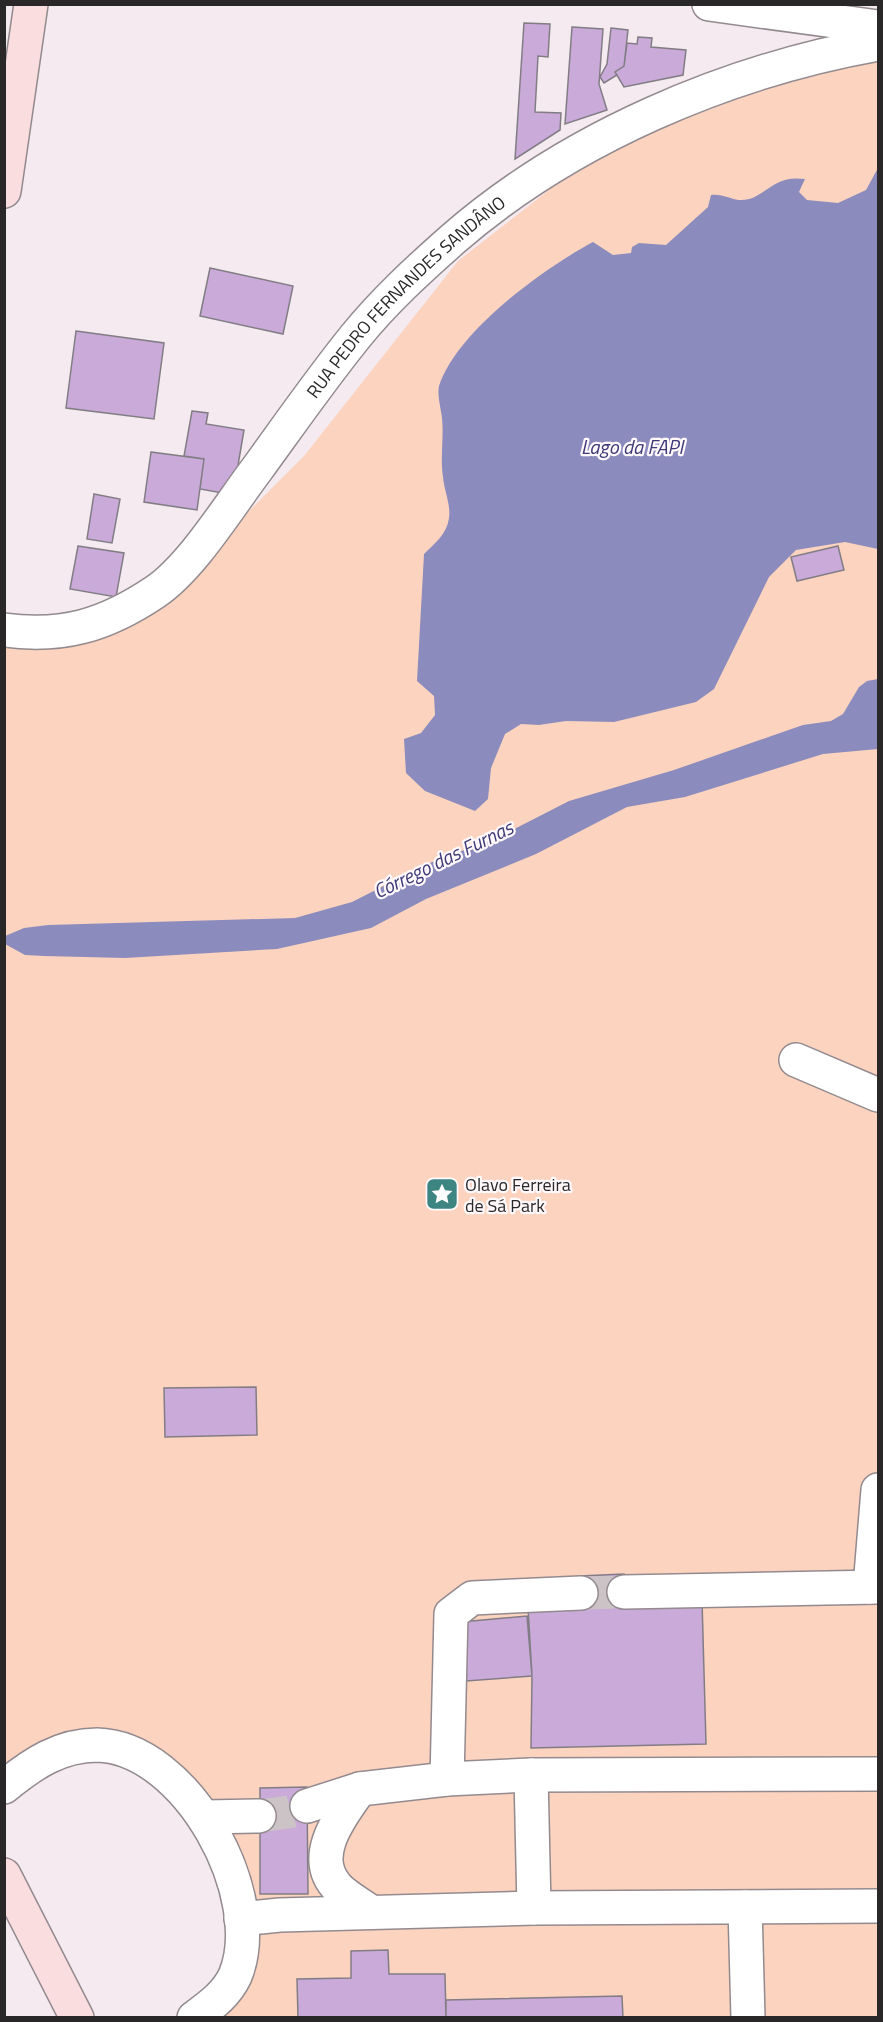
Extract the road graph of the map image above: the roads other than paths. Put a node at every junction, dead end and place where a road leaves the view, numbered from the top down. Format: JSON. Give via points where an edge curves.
{"nodes":[{"id":1,"x":31,"y":4,"type":"edge"},
{"id":2,"x":709,"y":4,"type":"edge"},
{"id":3,"x":879,"y":27,"type":"edge"},
{"id":4,"x":879,"y":44,"type":"edge"},
{"id":5,"x":4,"y":191,"type":"edge"},
{"id":6,"x":4,"y":630,"type":"edge"},
{"id":7,"x":796,"y":1060,"type":"dead end"},
{"id":8,"x":879,"y":1095,"type":"edge"},
{"id":9,"x":879,"y":1490,"type":"edge"},
{"id":10,"x":874,"y":1587,"type":"edge"},
{"id":11,"x":624,"y":1592,"type":"tunnel mouth"},
{"id":12,"x":580,"y":1593,"type":"tunnel mouth"},
{"id":13,"x":879,"y":1774,"type":"edge"},
{"id":14,"x":531,"y":1775,"type":"junction"},
{"id":15,"x":447,"y":1779,"type":"junction"},
{"id":16,"x":4,"y":1787,"type":"edge"},
{"id":17,"x":360,"y":1789,"type":"junction"},
{"id":18,"x":308,"y":1806,"type":"tunnel mouth"},
{"id":19,"x":259,"y":1816,"type":"tunnel mouth"},
{"id":20,"x":206,"y":1817,"type":"junction"},
{"id":21,"x":4,"y":1875,"type":"edge"},
{"id":22,"x":879,"y":1906,"type":"edge"},
{"id":23,"x":745,"y":1907,"type":"junction"},
{"id":24,"x":534,"y":1908,"type":"junction"},
{"id":25,"x":371,"y":1912,"type":"junction"},
{"id":26,"x":241,"y":1919,"type":"junction"},
{"id":27,"x":77,"y":2018,"type":"edge"},
{"id":28,"x":194,"y":2018,"type":"edge"},
{"id":29,"x":748,"y":2018,"type":"edge"}],
"edges":[{"from":1,"to":5,"type":"main road"},
{"from":2,"to":3,"type":"street"},
{"from":4,"to":6,"type":"street","name":"RUA PEDRO FERNANDES SANDÂNO","via":[[816,56],[756,75],[664,109],[569,155],[454,238],[356,335],[218,522],[167,583],[118,614],[76,630]]},
{"from":7,"to":8,"type":"street"},
{"from":9,"to":10,"type":"street"},
{"from":10,"to":11,"type":"street"},
{"from":12,"to":15,"type":"street","via":[[472,1598],[451,1614]]},
{"from":13,"to":14,"type":"street"},
{"from":14,"to":15,"type":"street"},
{"from":14,"to":24,"type":"street"},
{"from":15,"to":17,"type":"street"},
{"from":16,"to":20,"type":"street","via":[[37,1761],[62,1750],[81,1746],[118,1748],[133,1753],[166,1776]]},
{"from":17,"to":18,"type":"street"},
{"from":17,"to":25,"type":"street","via":[[331,1833],[327,1869],[341,1891]]},
{"from":19,"to":20,"type":"street"},
{"from":20,"to":26,"type":"street","via":[[223,1851]]},
{"from":21,"to":27,"type":"main road"},
{"from":22,"to":23,"type":"street"},
{"from":23,"to":24,"type":"street"},
{"from":23,"to":29,"type":"street"},
{"from":24,"to":25,"type":"street"},
{"from":25,"to":26,"type":"street"},
{"from":26,"to":28,"type":"street","via":[[234,1977],[217,2001]]}]}
